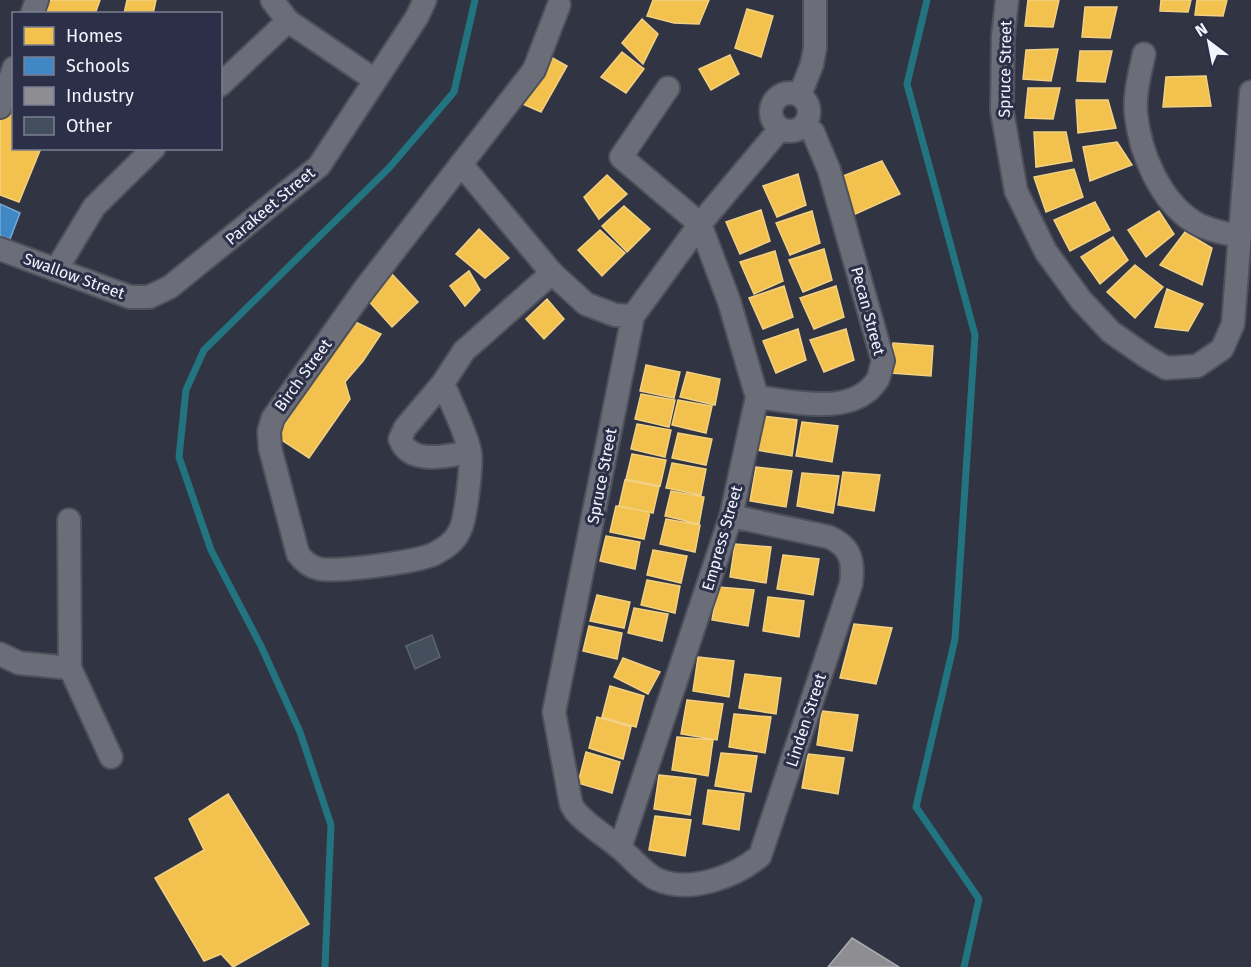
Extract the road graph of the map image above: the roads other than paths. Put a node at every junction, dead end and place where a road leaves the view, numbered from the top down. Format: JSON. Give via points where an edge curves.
{"nodes":[{"id":1,"x":272,"y":0,"type":"edge"},
{"id":2,"x":425,"y":0,"type":"edge"},
{"id":3,"x":1007,"y":0,"type":"edge"},
{"id":4,"x":810,"y":2,"type":"edge"},
{"id":5,"x":559,"y":5,"type":"dead end"},
{"id":6,"x":288,"y":21,"type":"junction"},
{"id":7,"x":1144,"y":54,"type":"dead end"},
{"id":8,"x":12,"y":74,"type":"edge"},
{"id":9,"x":375,"y":80,"type":"junction"},
{"id":10,"x":222,"y":84,"type":"edge"},
{"id":11,"x":668,"y":88,"type":"dead end"},
{"id":12,"x":1251,"y":92,"type":"edge"},
{"id":13,"x":800,"y":95,"type":"junction"},
{"id":14,"x":0,"y":107,"type":"edge"},
{"id":15,"x":804,"y":125,"type":"junction"},
{"id":16,"x":780,"y":129,"type":"junction"},
{"id":17,"x":152,"y":150,"type":"edge"},
{"id":18,"x":461,"y":164,"type":"junction"},
{"id":19,"x":700,"y":224,"type":"junction"},
{"id":20,"x":1239,"y":236,"type":"junction"},
{"id":21,"x":0,"y":249,"type":"edge"},
{"id":22,"x":56,"y":270,"type":"junction"},
{"id":23,"x":552,"y":273,"type":"junction"},
{"id":24,"x":149,"y":297,"type":"joint"},
{"id":25,"x":633,"y":316,"type":"junction"},
{"id":26,"x":443,"y":383,"type":"junction"},
{"id":27,"x":757,"y":397,"type":"junction"},
{"id":28,"x":470,"y":452,"type":"junction"},
{"id":29,"x":731,"y":516,"type":"junction"},
{"id":30,"x":69,"y":520,"type":"dead end"},
{"id":31,"x":0,"y":654,"type":"edge"},
{"id":32,"x":70,"y":668,"type":"junction"},
{"id":33,"x":111,"y":757,"type":"dead end"},
{"id":34,"x":620,"y":848,"type":"junction"}],
"edges":[{"from":1,"to":6,"type":"street"},
{"from":2,"to":9,"type":"street","name":"Parakeet Street"},
{"from":3,"to":20,"type":"street","name":"Spruce Street","via":[[1002,111],[1017,191],[1046,252],[1081,300],[1111,332],[1166,368],[1197,366],[1222,349],[1233,324]]},
{"from":4,"to":13,"type":"street","via":[[815,48]]},
{"from":5,"to":18,"type":"street","name":"Birch Street","via":[[534,70]]},
{"from":6,"to":9,"type":"street"},
{"from":6,"to":10,"type":"street"},
{"from":7,"to":20,"type":"street","via":[[1136,113],[1144,149],[1158,182],[1176,207],[1195,222],[1216,232]]},
{"from":8,"to":14,"type":"street"},
{"from":9,"to":24,"type":"street","name":"Parakeet Street","via":[[319,166],[193,271]]},
{"from":11,"to":19,"type":"street","via":[[621,157]]},
{"from":12,"to":20,"type":"street","name":"Spruce Street"},
{"from":13,"to":15,"type":"street","via":[[809,109]]},
{"from":13,"to":16,"type":"street","via":[[783,93],[776,98],[771,114]]},
{"from":15,"to":16,"type":"street","via":[[797,130]]},
{"from":15,"to":27,"type":"street","name":"Pecan Street","via":[[813,132],[829,170],[883,361],[878,379],[851,399],[833,404]]},
{"from":16,"to":19,"type":"street","name":"Spruce Street"},
{"from":17,"to":22,"type":"street","via":[[94,207]]},
{"from":18,"to":23,"type":"street"},
{"from":18,"to":28,"type":"street","name":"Birch Street","via":[[363,291],[273,418],[269,431],[298,554],[319,569],[412,559],[449,546],[465,514]]},
{"from":19,"to":25,"type":"street","name":"Spruce Street"},
{"from":19,"to":27,"type":"street","name":"Empress Street","via":[[729,301]]},
{"from":21,"to":22,"type":"street","name":"Swallow Street"},
{"from":22,"to":24,"type":"street","name":"Swallow Street","via":[[130,297]]},
{"from":23,"to":25,"type":"street","via":[[586,304],[615,315]]},
{"from":23,"to":26,"type":"street","via":[[464,351]]},
{"from":25,"to":34,"type":"street","name":"Spruce Street","via":[[554,711],[571,804],[581,818]]},
{"from":26,"to":28,"type":"street","name":"Birch Street"},
{"from":26,"to":28,"type":"street","via":[[400,439],[412,455]]},
{"from":27,"to":29,"type":"street","name":"Empress Street"},
{"from":29,"to":34,"type":"street","name":"Empress Street"},
{"from":29,"to":34,"type":"street","name":"Linden Street","via":[[829,537],[850,552],[853,568],[768,836],[760,856],[745,869],[699,883],[677,884],[656,879]]},
{"from":30,"to":32,"type":"street"},
{"from":31,"to":32,"type":"street","via":[[42,668]]},
{"from":32,"to":33,"type":"street"}]}
